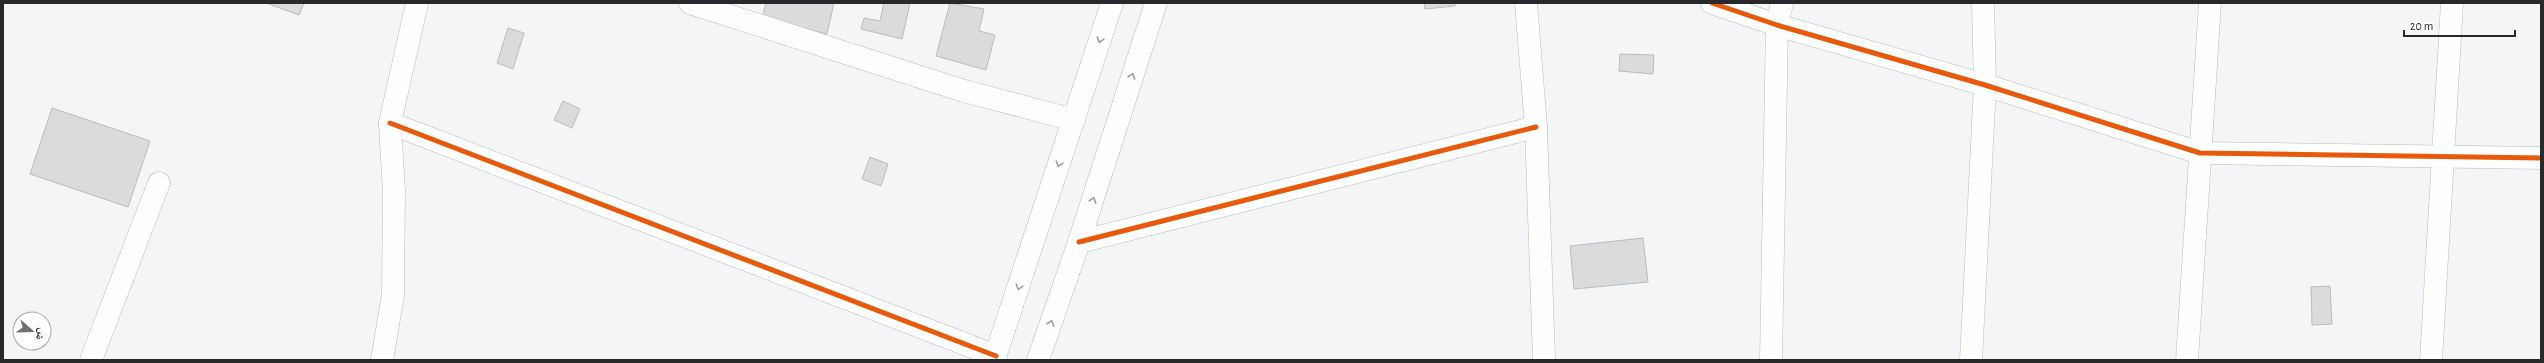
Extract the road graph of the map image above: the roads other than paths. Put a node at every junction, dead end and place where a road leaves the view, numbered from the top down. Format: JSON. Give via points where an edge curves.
{"nodes":[{"id":1,"x":417,"y":3,"type":"edge"},
{"id":2,"x":690,"y":3,"type":"edge"},
{"id":3,"x":1112,"y":3,"type":"edge"},
{"id":4,"x":1156,"y":3,"type":"edge"},
{"id":5,"x":1526,"y":3,"type":"edge"},
{"id":6,"x":1712,"y":3,"type":"edge"},
{"id":7,"x":1782,"y":3,"type":"edge"},
{"id":8,"x":1983,"y":3,"type":"edge"},
{"id":9,"x":2210,"y":3,"type":"edge"},
{"id":10,"x":2452,"y":3,"type":"edge"},
{"id":11,"x":1777,"y":25,"type":"junction"},
{"id":12,"x":1985,"y":85,"type":"junction"},
{"id":13,"x":1074,"y":120,"type":"junction"},
{"id":14,"x":390,"y":123,"type":"junction"},
{"id":15,"x":1536,"y":127,"type":"junction"},
{"id":16,"x":2200,"y":153,"type":"junction"},
{"id":17,"x":2444,"y":156,"type":"junction"},
{"id":18,"x":2541,"y":158,"type":"edge"},
{"id":19,"x":159,"y":183,"type":"dead end"},
{"id":20,"x":1079,"y":242,"type":"junction"},
{"id":21,"x":995,"y":358,"type":"edge"},
{"id":22,"x":90,"y":360,"type":"edge"},
{"id":23,"x":382,"y":360,"type":"edge"},
{"id":24,"x":1038,"y":360,"type":"edge"},
{"id":25,"x":1544,"y":360,"type":"edge"},
{"id":26,"x":1771,"y":360,"type":"edge"},
{"id":27,"x":1971,"y":360,"type":"edge"},
{"id":28,"x":2187,"y":360,"type":"edge"},
{"id":29,"x":2431,"y":360,"type":"edge"}],
"edges":[{"from":1,"to":14,"type":"street"},
{"from":2,"to":13,"type":"street","via":[[964,92]]},
{"from":3,"to":13,"type":"street","one_way":true},
{"from":20,"to":4,"type":"street","one_way":true},
{"from":5,"to":15,"type":"street"},
{"from":6,"to":11,"type":"street"},
{"from":7,"to":11,"type":"street"},
{"from":8,"to":12,"type":"street"},
{"from":9,"to":16,"type":"street"},
{"from":10,"to":17,"type":"street"},
{"from":11,"to":12,"type":"street"},
{"from":11,"to":26,"type":"street"},
{"from":12,"to":16,"type":"street"},
{"from":12,"to":27,"type":"street"},
{"from":13,"to":21,"type":"street","one_way":true},
{"from":14,"to":21,"type":"street"},
{"from":14,"to":23,"type":"street","via":[[394,191],[392,295]]},
{"from":15,"to":20,"type":"street"},
{"from":15,"to":25,"type":"street"},
{"from":16,"to":17,"type":"street"},
{"from":16,"to":28,"type":"street"},
{"from":17,"to":18,"type":"street"},
{"from":17,"to":29,"type":"street"},
{"from":19,"to":22,"type":"street"},
{"from":24,"to":20,"type":"street","one_way":true}]}
